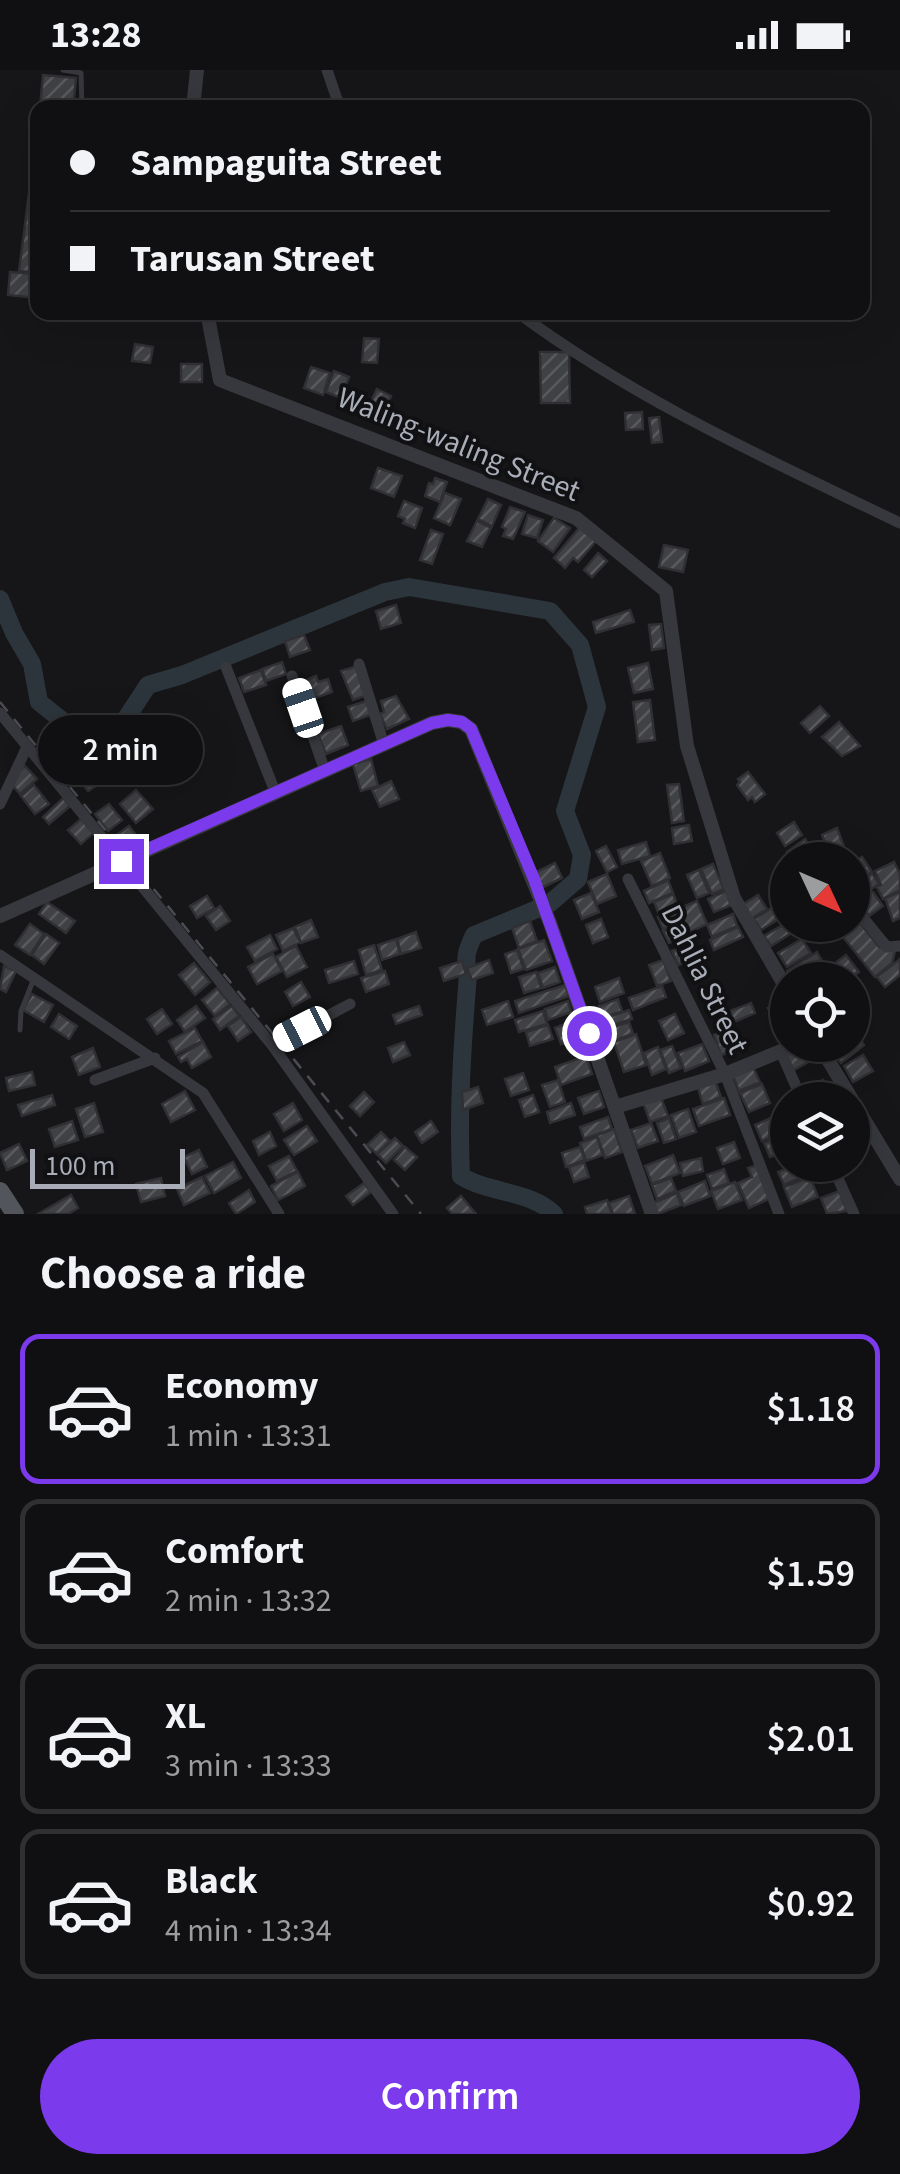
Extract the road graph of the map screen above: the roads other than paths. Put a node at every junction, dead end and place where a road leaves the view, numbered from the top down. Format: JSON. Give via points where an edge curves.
{"nodes":[{"id":1,"x":63,"y":70,"type":"edge"},
{"id":2,"x":197,"y":70,"type":"edge"},
{"id":3,"x":328,"y":70,"type":"edge"},
{"id":4,"x":82,"y":100,"type":"edge"},
{"id":5,"x":193,"y":100,"type":"edge"},
{"id":6,"x":337,"y":100,"type":"edge"},
{"id":7,"x":209,"y":320,"type":"edge"},
{"id":8,"x":527,"y":320,"type":"edge"},
{"id":9,"x":900,"y":524,"type":"edge"},
{"id":10,"x":359,"y":664,"type":"dead end"},
{"id":11,"x":226,"y":667,"type":"dead end"},
{"id":12,"x":292,"y":676,"type":"dead end"},
{"id":13,"x":0,"y":714,"type":"edge"},
{"id":14,"x":384,"y":745,"type":"junction"},
{"id":15,"x":26,"y":749,"type":"junction"},
{"id":16,"x":325,"y":772,"type":"junction"},
{"id":17,"x":276,"y":794,"type":"junction"},
{"id":18,"x":0,"y":804,"type":"edge"},
{"id":19,"x":121,"y":861,"type":"junction"},
{"id":20,"x":628,"y":878,"type":"dead end"},
{"id":21,"x":0,"y":916,"type":"edge"},
{"id":22,"x":870,"y":926,"type":"edge"},
{"id":23,"x":900,"y":946,"type":"edge"},
{"id":24,"x":0,"y":955,"type":"edge"},
{"id":25,"x":772,"y":962,"type":"edge"},
{"id":26,"x":34,"y":978,"type":"junction"},
{"id":27,"x":350,"y":1004,"type":"dead end"},
{"id":28,"x":20,"y":1030,"type":"dead end"},
{"id":29,"x":272,"y":1045,"type":"junction"},
{"id":30,"x":770,"y":1054,"type":"edge"},
{"id":31,"x":155,"y":1058,"type":"junction"},
{"id":32,"x":829,"y":1062,"type":"edge"},
{"id":33,"x":725,"y":1074,"type":"junction"},
{"id":34,"x":95,"y":1080,"type":"dead end"},
{"id":35,"x":615,"y":1107,"type":"junction"},
{"id":36,"x":900,"y":1179,"type":"edge"},
{"id":37,"x":840,"y":1182,"type":"edge"},
{"id":38,"x":0,"y":1191,"type":"edge"},
{"id":39,"x":15,"y":1214,"type":"edge"},
{"id":40,"x":279,"y":1214,"type":"edge"},
{"id":41,"x":393,"y":1214,"type":"edge"},
{"id":42,"x":652,"y":1214,"type":"edge"},
{"id":43,"x":779,"y":1214,"type":"edge"},
{"id":44,"x":854,"y":1214,"type":"edge"}],
"edges":[{"from":1,"to":4,"type":"lane","via":[[81,73]]},
{"from":2,"to":5,"type":"street"},
{"from":3,"to":6,"type":"street"},
{"from":7,"to":25,"type":"street","name":"Waling-waling Street","via":[[220,380],[576,518],[666,591],[687,746],[734,898]]},
{"from":8,"to":9,"type":"street","via":[[653,401]]},
{"from":10,"to":14,"type":"street"},
{"from":11,"to":17,"type":"street"},
{"from":12,"to":16,"type":"street"},
{"from":13,"to":15,"type":"street"},
{"from":14,"to":16,"type":"street"},
{"from":14,"to":35,"type":"street","via":[[432,723],[462,722],[471,729]]},
{"from":15,"to":18,"type":"street"},
{"from":15,"to":19,"type":"street"},
{"from":16,"to":17,"type":"street"},
{"from":17,"to":19,"type":"street"},
{"from":19,"to":21,"type":"street"},
{"from":19,"to":29,"type":"street"},
{"from":20,"to":33,"type":"street","name":"Dahlia Street"},
{"from":22,"to":23,"type":"street","via":[[888,947]]},
{"from":24,"to":26,"type":"street"},
{"from":26,"to":28,"type":"lane"},
{"from":26,"to":31,"type":"street"},
{"from":27,"to":29,"type":"street"},
{"from":29,"to":41,"type":"street"},
{"from":30,"to":33,"type":"street"},
{"from":31,"to":34,"type":"street"},
{"from":31,"to":40,"type":"street","via":[[203,1093]]},
{"from":32,"to":36,"type":"street"},
{"from":33,"to":35,"type":"street"},
{"from":33,"to":43,"type":"street","name":"Dahlia Street"},
{"from":35,"to":42,"type":"street"},
{"from":37,"to":44,"type":"street"},
{"from":38,"to":39,"type":"main road"}]}
